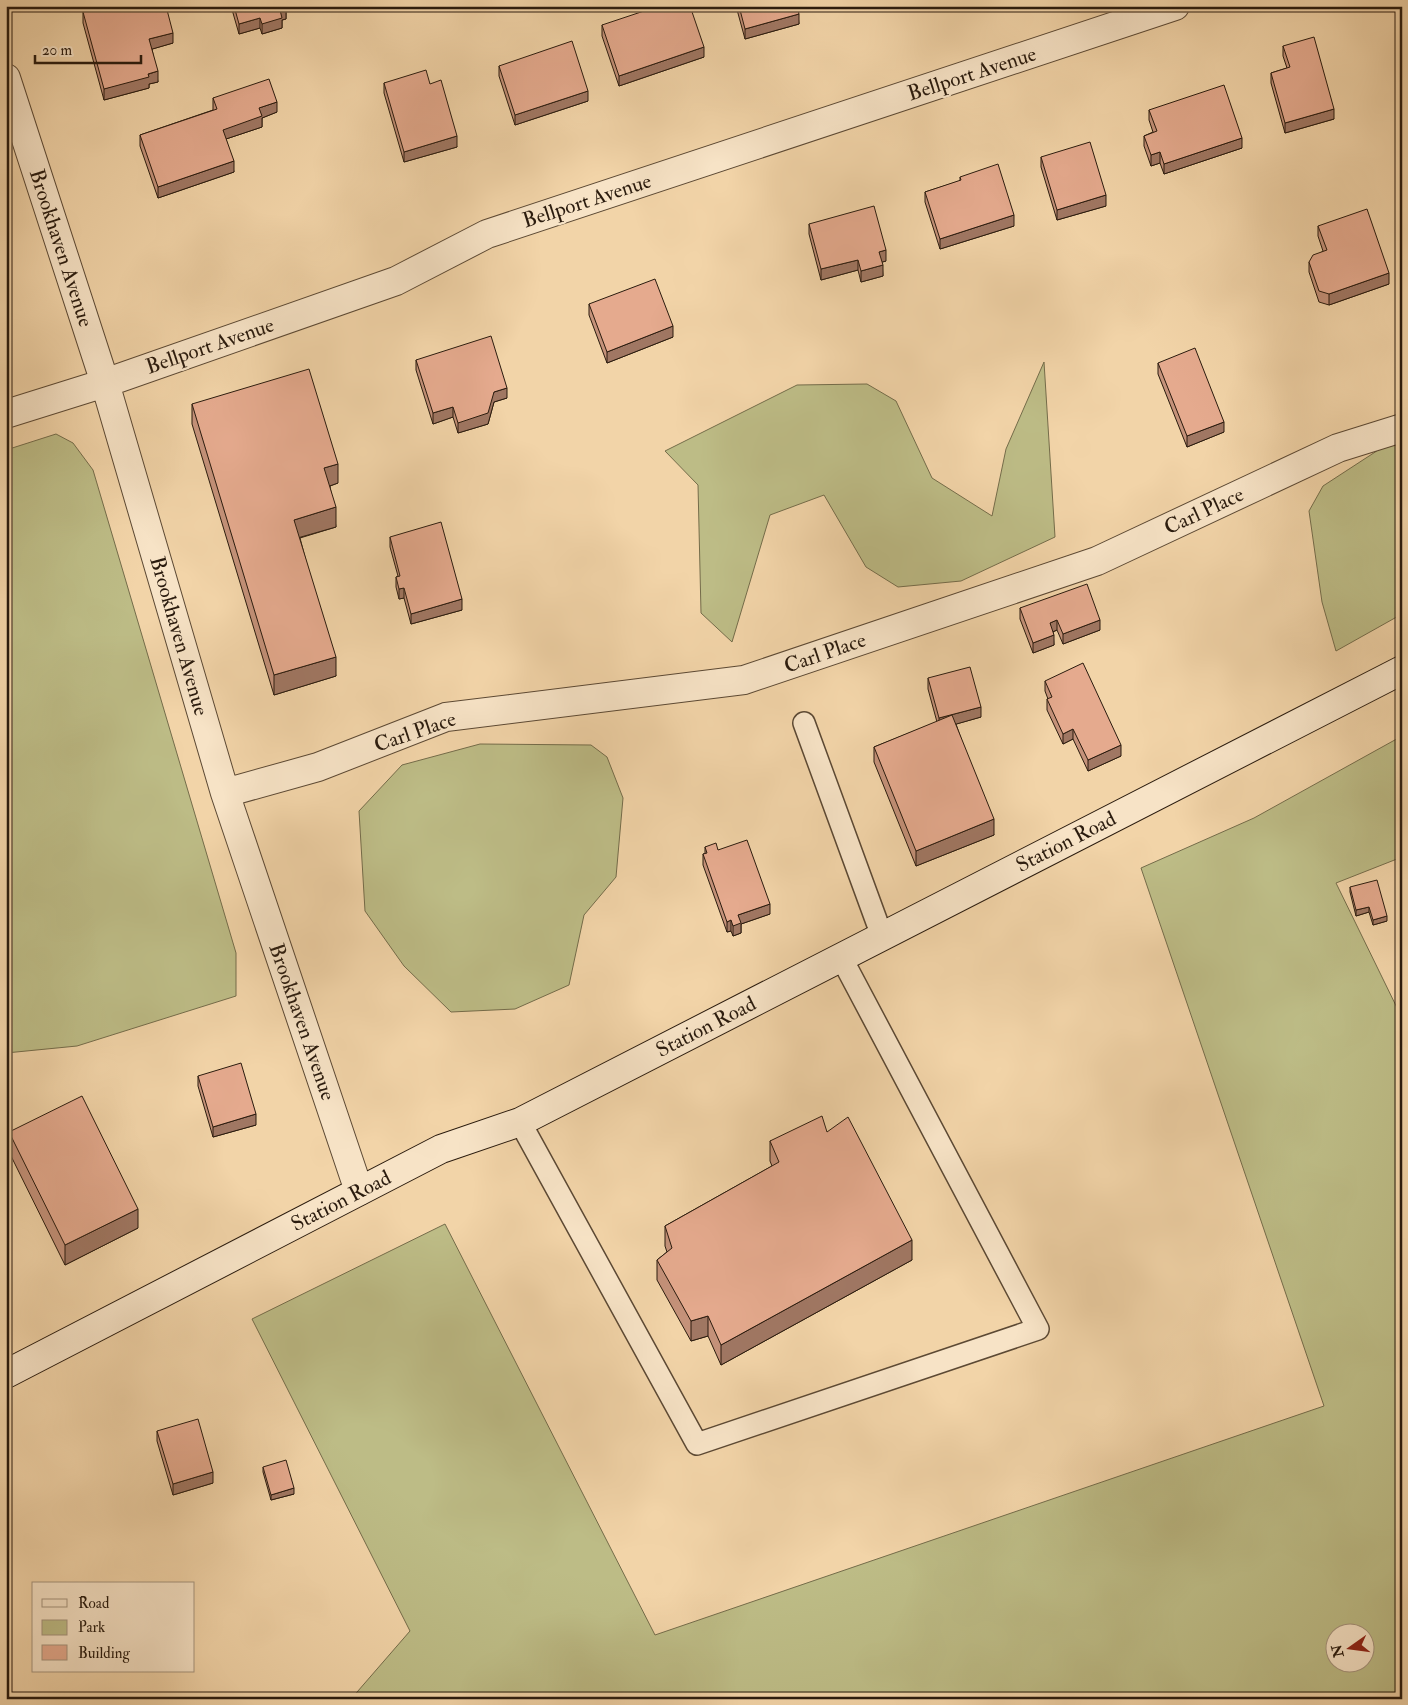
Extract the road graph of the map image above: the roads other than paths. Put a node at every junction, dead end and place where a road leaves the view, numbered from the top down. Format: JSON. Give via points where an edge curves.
{"nodes":[{"id":1,"x":1176,"y":6,"type":"edge"},
{"id":2,"x":6,"y":78,"type":"edge"},
{"id":3,"x":105,"y":382,"type":"junction"},
{"id":4,"x":6,"y":414,"type":"edge"},
{"id":5,"x":1402,"y":428,"type":"edge"},
{"id":6,"x":1402,"y":670,"type":"edge"},
{"id":7,"x":804,"y":723,"type":"dead end"},
{"id":8,"x":225,"y":793,"type":"junction"},
{"id":9,"x":882,"y":936,"type":"junction"},
{"id":10,"x":841,"y":957,"type":"junction"},
{"id":11,"x":520,"y":1122,"type":"junction"},
{"id":12,"x":359,"y":1191,"type":"junction"},
{"id":13,"x":6,"y":1374,"type":"edge"}],
"edges":[{"from":1,"to":3,"type":"street","name":"Bellport Avenue","via":[[486,234],[396,281]]},
{"from":2,"to":3,"type":"street","name":"Brookhaven Avenue"},
{"from":3,"to":4,"type":"street","name":"Bellport Avenue"},
{"from":3,"to":8,"type":"street","name":"Brookhaven Avenue"},
{"from":5,"to":8,"type":"street","name":"Carl Place","via":[[1338,448],[1097,560],[744,680],[446,717],[318,767]]},
{"from":6,"to":9,"type":"street","name":"Station Road"},
{"from":7,"to":9,"type":"lane"},
{"from":8,"to":12,"type":"street","name":"Brookhaven Avenue"},
{"from":9,"to":10,"type":"street","name":"Station Road"},
{"from":10,"to":11,"type":"street","name":"Station Road"},
{"from":10,"to":11,"type":"lane","via":[[1038,1328],[697,1444]]},
{"from":11,"to":12,"type":"street","name":"Station Road","via":[[441,1149]]},
{"from":12,"to":13,"type":"street","name":"Station Road"}]}
